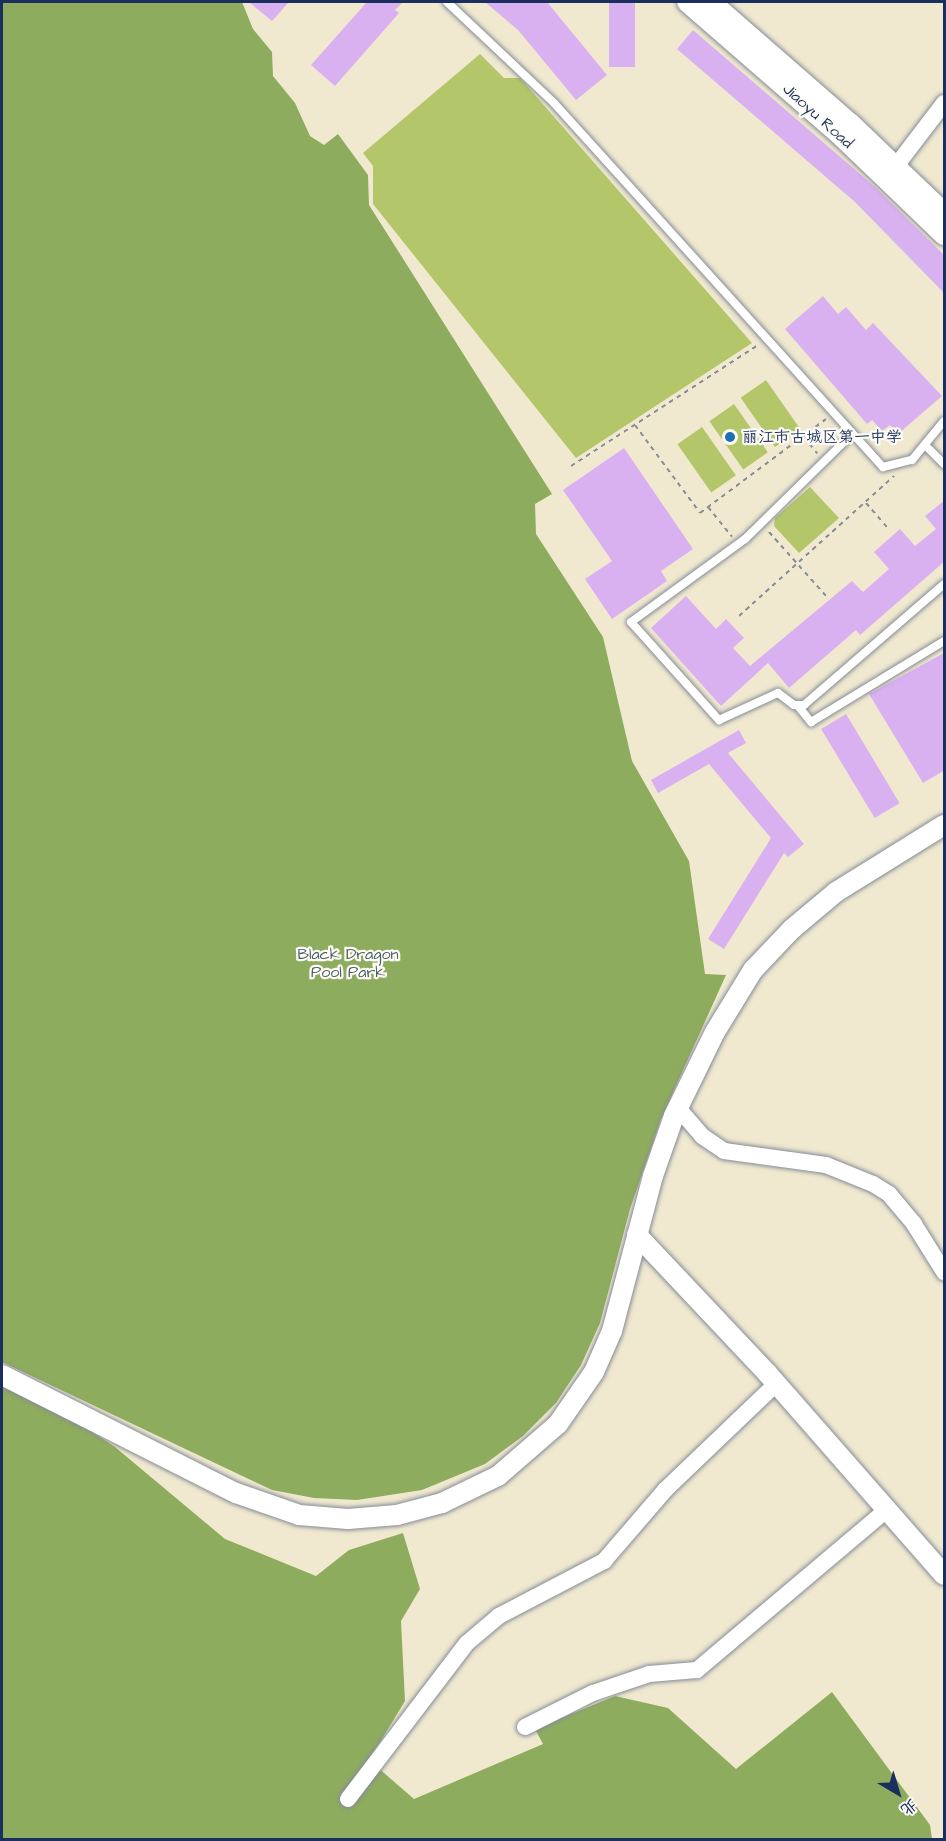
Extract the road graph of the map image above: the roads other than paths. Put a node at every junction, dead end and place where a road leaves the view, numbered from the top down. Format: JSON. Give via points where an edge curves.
{"nodes":[{"id":1,"x":447,"y":2,"type":"edge"},
{"id":2,"x":687,"y":2,"type":"edge"},
{"id":3,"x":711,"y":2,"type":"edge"},
{"id":4,"x":945,"y":103,"type":"edge"},
{"id":5,"x":896,"y":166,"type":"junction"},
{"id":6,"x":945,"y":213,"type":"edge"},
{"id":7,"x":945,"y":235,"type":"edge"},
{"id":8,"x":945,"y":421,"type":"edge"},
{"id":9,"x":852,"y":434,"type":"junction"},
{"id":10,"x":925,"y":446,"type":"junction"},
{"id":11,"x":945,"y":464,"type":"edge"},
{"id":12,"x":945,"y":584,"type":"edge"},
{"id":13,"x":945,"y":641,"type":"edge"},
{"id":14,"x":798,"y":706,"type":"junction"},
{"id":15,"x":945,"y":825,"type":"edge"},
{"id":16,"x":678,"y":1108,"type":"junction"},
{"id":17,"x":638,"y":1235,"type":"junction"},
{"id":18,"x":945,"y":1272,"type":"edge"},
{"id":19,"x":2,"y":1375,"type":"edge"},
{"id":20,"x":776,"y":1384,"type":"junction"},
{"id":21,"x":885,"y":1511,"type":"junction"},
{"id":22,"x":944,"y":1573,"type":"edge"},
{"id":23,"x":525,"y":1727,"type":"dead end"},
{"id":24,"x":348,"y":1799,"type":"dead end"}],
"edges":[{"from":1,"to":9,"type":"lane","via":[[554,103]]},
{"from":2,"to":7,"type":"street","name":"Jiaoyu Road","via":[[841,136]]},
{"from":3,"to":5,"type":"street","name":"Jiaoyu Road"},
{"from":4,"to":5,"type":"street"},
{"from":5,"to":6,"type":"street","name":"Jiaoyu Road"},
{"from":8,"to":10,"type":"lane"},
{"from":9,"to":10,"type":"lane","via":[[883,467],[912,460]]},
{"from":9,"to":14,"type":"lane","via":[[761,524],[631,621],[719,720],[778,693]]},
{"from":10,"to":11,"type":"lane"},
{"from":12,"to":14,"type":"lane"},
{"from":13,"to":14,"type":"lane","via":[[811,722]]},
{"from":15,"to":16,"type":"street","via":[[836,891],[772,948],[733,1000]]},
{"from":16,"to":17,"type":"street"},
{"from":16,"to":18,"type":"street","via":[[702,1136],[724,1151],[826,1165],[873,1184],[889,1194],[914,1224]]},
{"from":17,"to":19,"type":"street","via":[[604,1352],[583,1391],[558,1425],[516,1464],[480,1487],[442,1503],[397,1515],[340,1519],[276,1509]]},
{"from":17,"to":20,"type":"street"},
{"from":20,"to":21,"type":"street"},
{"from":20,"to":24,"type":"street","via":[[665,1490],[604,1561],[499,1616],[467,1643]]},
{"from":21,"to":22,"type":"street"},
{"from":21,"to":23,"type":"street","via":[[697,1670],[649,1674],[593,1693]]}]}
